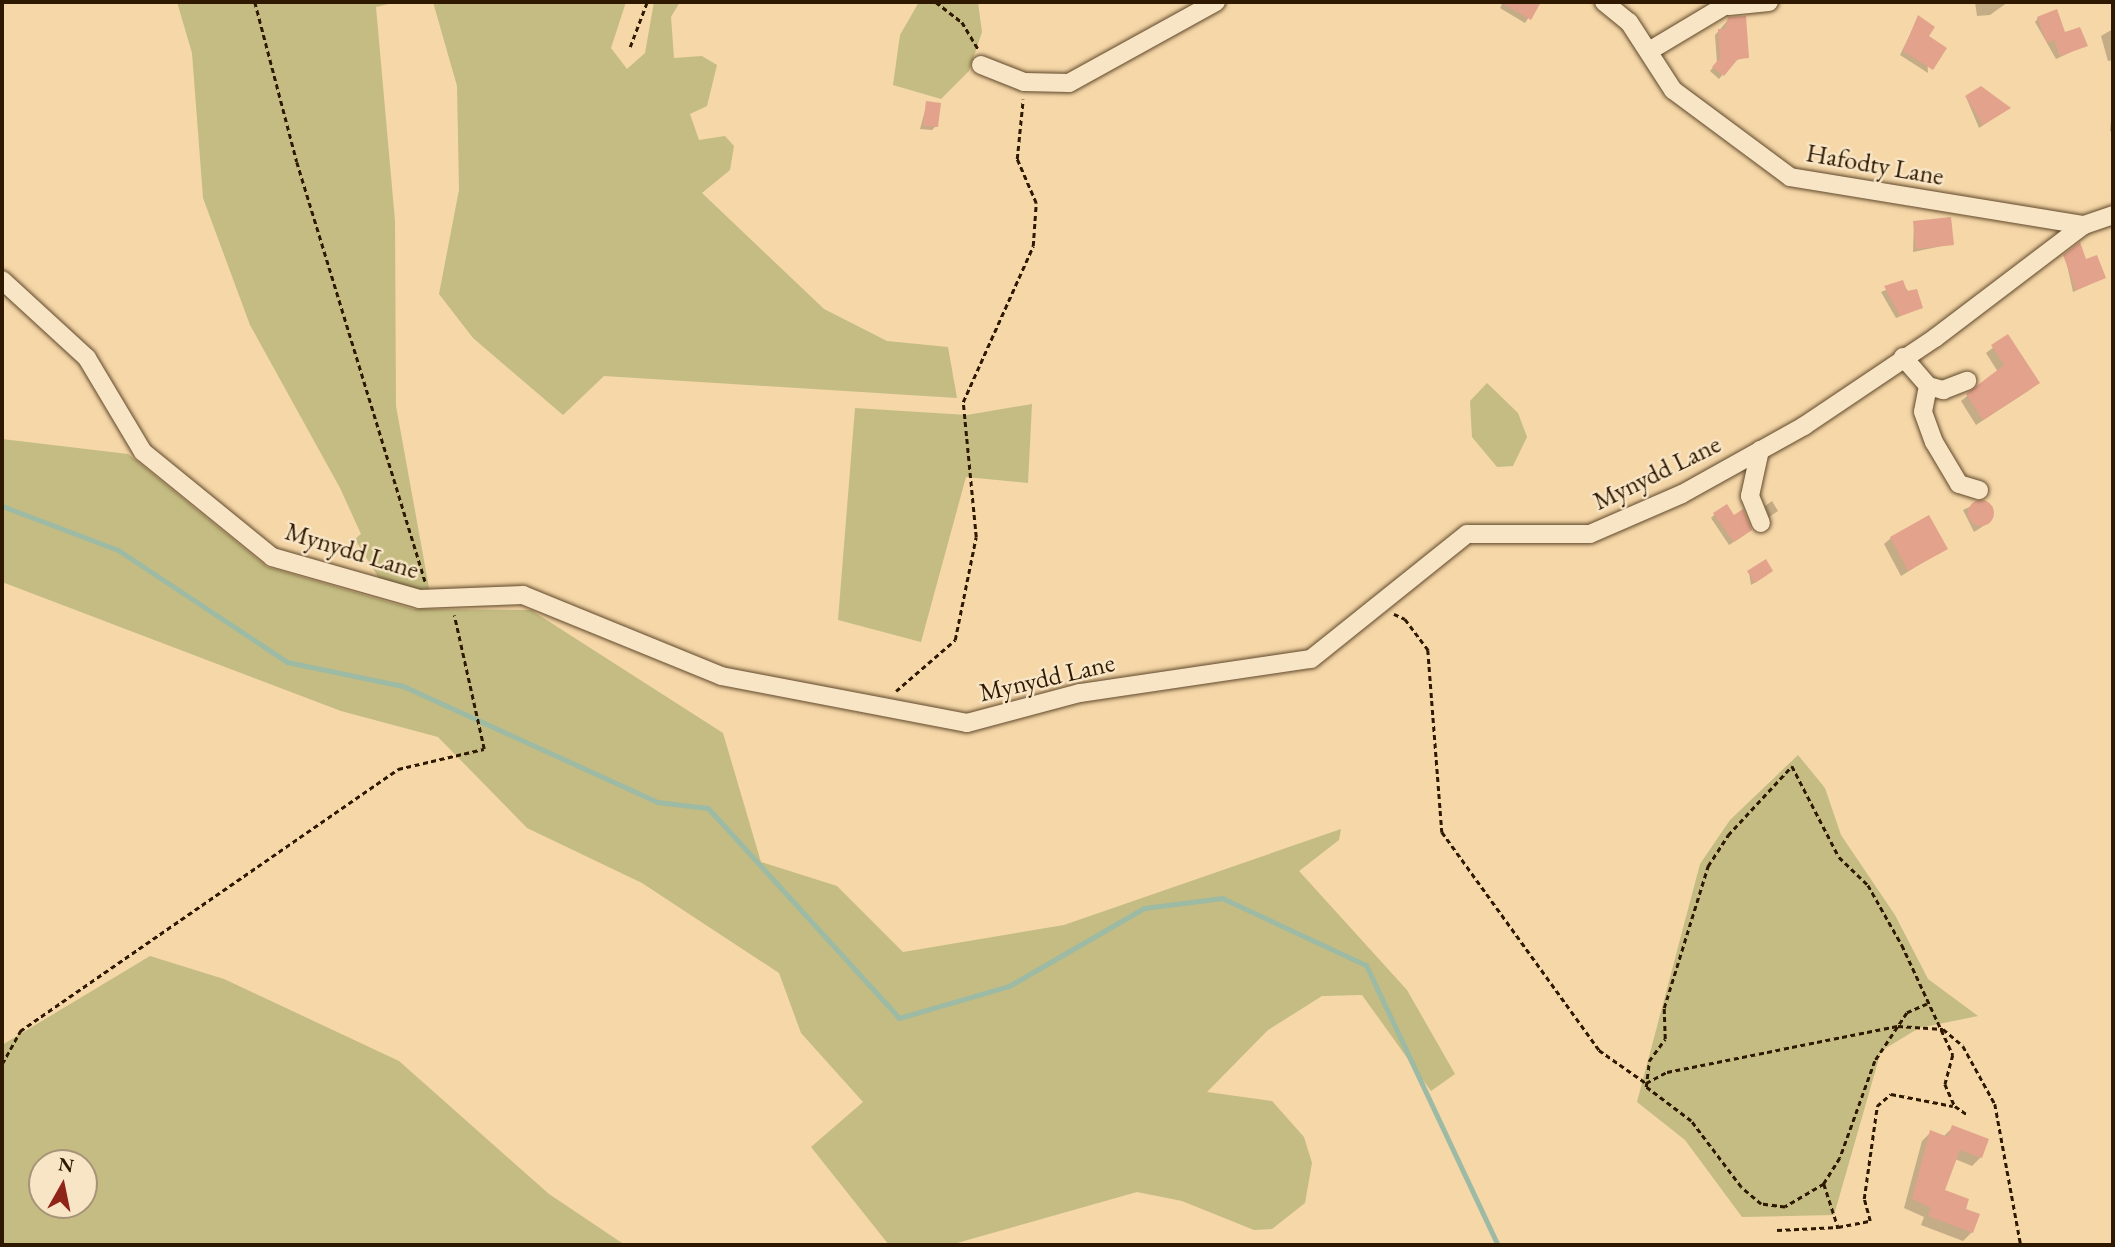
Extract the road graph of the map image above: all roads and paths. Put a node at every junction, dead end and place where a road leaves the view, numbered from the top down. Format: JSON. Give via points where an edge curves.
{"nodes":[{"id":1,"x":255,"y":2,"type":"edge"},
{"id":2,"x":647,"y":2,"type":"edge"},
{"id":3,"x":936,"y":2,"type":"edge"},
{"id":4,"x":1216,"y":2,"type":"edge"},
{"id":5,"x":1604,"y":2,"type":"edge"},
{"id":6,"x":1769,"y":2,"type":"edge"},
{"id":7,"x":1730,"y":4,"type":"edge"},
{"id":8,"x":630,"y":47,"type":"dead end"},
{"id":9,"x":1649,"y":51,"type":"junction"},
{"id":10,"x":981,"y":65,"type":"joint"},
{"id":11,"x":1024,"y":82,"type":"junction"},
{"id":12,"x":2113,"y":215,"type":"edge"},
{"id":13,"x":2084,"y":225,"type":"junction"},
{"id":14,"x":2,"y":280,"type":"edge"},
{"id":15,"x":1903,"y":357,"type":"junction"},
{"id":16,"x":1967,"y":381,"type":"dead end"},
{"id":17,"x":1928,"y":386,"type":"junction"},
{"id":18,"x":1760,"y":450,"type":"junction"},
{"id":19,"x":1979,"y":490,"type":"dead end"},
{"id":20,"x":1761,"y":523,"type":"dead end"},
{"id":21,"x":449,"y":598,"type":"junction"},
{"id":22,"x":431,"y":599,"type":"junction"},
{"id":23,"x":1376,"y":607,"type":"junction"},
{"id":24,"x":875,"y":705,"type":"junction"},
{"id":25,"x":1927,"y":1004,"type":"junction"},
{"id":26,"x":1898,"y":1026,"type":"junction"},
{"id":27,"x":1943,"y":1029,"type":"junction"},
{"id":28,"x":2,"y":1064,"type":"edge"},
{"id":29,"x":1646,"y":1083,"type":"junction"},
{"id":30,"x":1955,"y":1106,"type":"junction"},
{"id":31,"x":1968,"y":1115,"type":"dead end"},
{"id":32,"x":1824,"y":1184,"type":"junction"},
{"id":33,"x":1838,"y":1227,"type":"junction"},
{"id":34,"x":1777,"y":1230,"type":"dead end"},
{"id":35,"x":2021,"y":1245,"type":"edge"}],
"edges":[{"from":1,"to":22,"type":"path","via":[[297,162]]},
{"from":2,"to":8,"type":"path"},
{"from":3,"to":10,"type":"path","via":[[962,22]]},
{"from":4,"to":11,"type":"street","via":[[1069,83]]},
{"from":5,"to":9,"type":"street","name":"Hafodty Lane","via":[[1629,22]]},
{"from":6,"to":7,"type":"street"},
{"from":7,"to":9,"type":"street"},
{"from":9,"to":13,"type":"street","name":"Hafodty Lane","via":[[1673,90],[1790,177]]},
{"from":10,"to":11,"type":"street"},
{"from":11,"to":24,"type":"path","via":[[1017,159],[1035,203],[1033,246],[963,402],[976,537],[954,640],[919,676]]},
{"from":12,"to":13,"type":"street","name":"Mynydd Lane"},
{"from":13,"to":15,"type":"street","name":"Mynydd Lane"},
{"from":14,"to":22,"type":"street","name":"Mynydd Lane","via":[[87,358],[143,452],[272,557]]},
{"from":15,"to":17,"type":"street"},
{"from":15,"to":18,"type":"street","name":"Mynydd Lane"},
{"from":16,"to":17,"type":"street","via":[[1943,390]]},
{"from":17,"to":19,"type":"street","via":[[1923,412],[1934,442],[1959,484]]},
{"from":18,"to":20,"type":"street","via":[[1750,496]]},
{"from":18,"to":23,"type":"street","name":"Mynydd Lane","via":[[1590,534],[1467,534]]},
{"from":21,"to":22,"type":"street","name":"Mynydd Lane"},
{"from":21,"to":24,"type":"street","name":"Mynydd Lane","via":[[523,595],[721,676]]},
{"from":21,"to":28,"type":"path","via":[[484,749],[398,769],[20,1031]]},
{"from":23,"to":24,"type":"street","name":"Mynydd Lane","via":[[1311,659],[1080,694],[967,723]]},
{"from":23,"to":29,"type":"path","via":[[1405,618],[1429,650],[1442,832],[1599,1050]]},
{"from":25,"to":26,"type":"path","via":[[1919,1004]]},
{"from":25,"to":27,"type":"path"},
{"from":25,"to":29,"type":"path","via":[[1868,885],[1839,857],[1792,766],[1728,835],[1708,866],[1664,1008],[1665,1039],[1649,1061]]},
{"from":26,"to":27,"type":"path"},
{"from":26,"to":29,"type":"path","via":[[1667,1072]]},
{"from":26,"to":32,"type":"path","via":[[1875,1060]]},
{"from":27,"to":30,"type":"path","via":[[1952,1055],[1945,1084]]},
{"from":27,"to":35,"type":"path","via":[[1962,1046],[1994,1104]]},
{"from":29,"to":32,"type":"path","via":[[1691,1121],[1724,1170],[1761,1204],[1784,1207]]},
{"from":30,"to":31,"type":"path"},
{"from":30,"to":33,"type":"path","via":[[1891,1094],[1877,1106],[1864,1199],[1870,1221]]},
{"from":32,"to":33,"type":"path"},
{"from":33,"to":34,"type":"path"}]}
